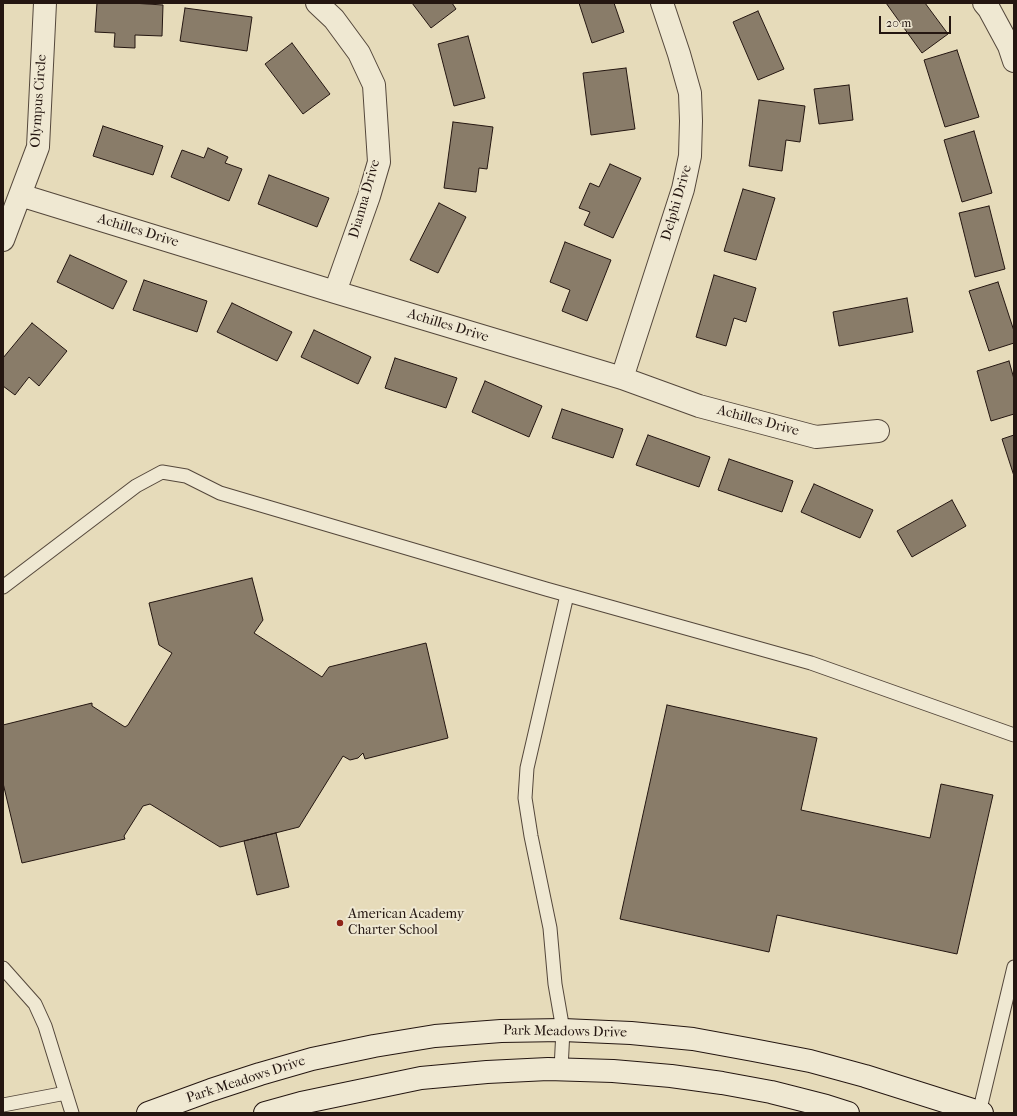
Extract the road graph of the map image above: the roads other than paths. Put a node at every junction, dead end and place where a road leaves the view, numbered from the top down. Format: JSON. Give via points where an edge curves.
{"nodes":[{"id":1,"x":44,"y":3,"type":"edge"},
{"id":2,"x":317,"y":3,"type":"edge"},
{"id":3,"x":662,"y":3,"type":"edge"},
{"id":4,"x":984,"y":3,"type":"edge"},
{"id":5,"x":1014,"y":61,"type":"edge"},
{"id":6,"x":20,"y":195,"type":"junction"},
{"id":7,"x":3,"y":240,"type":"edge"},
{"id":8,"x":335,"y":292,"type":"junction"},
{"id":9,"x":622,"y":378,"type":"junction"},
{"id":10,"x":878,"y":430,"type":"dead end"},
{"id":11,"x":3,"y":587,"type":"edge"},
{"id":12,"x":567,"y":595,"type":"junction"},
{"id":13,"x":1014,"y":735,"type":"edge"},
{"id":14,"x":1014,"y":966,"type":"edge"},
{"id":15,"x":3,"y":968,"type":"edge"},
{"id":16,"x":563,"y":1030,"type":"junction"},
{"id":17,"x":561,"y":1069,"type":"junction"},
{"id":18,"x":66,"y":1093,"type":"junction"},
{"id":19,"x":5,"y":1101,"type":"edge"},
{"id":20,"x":72,"y":1113,"type":"edge"},
{"id":21,"x":148,"y":1113,"type":"edge"},
{"id":22,"x":265,"y":1113,"type":"edge"},
{"id":23,"x":848,"y":1113,"type":"edge"},
{"id":24,"x":980,"y":1113,"type":"edge"}],
"edges":[{"from":1,"to":6,"type":"street","name":"Olympus Circle","via":[[38,147]]},
{"from":2,"to":8,"type":"street","name":"Dianna Drive","via":[[334,19],[359,53],[375,92],[379,162]]},
{"from":3,"to":9,"type":"street","name":"Delphi Drive","via":[[690,93],[690,156],[683,189]]},
{"from":4,"to":5,"type":"street"},
{"from":6,"to":7,"type":"street","name":"Olympus Circle"},
{"from":6,"to":8,"type":"street","name":"Achilles Drive"},
{"from":8,"to":9,"type":"street","name":"Achilles Drive"},
{"from":9,"to":10,"type":"street","name":"Achilles Drive","via":[[699,406],[816,437]]},
{"from":11,"to":12,"type":"lane","via":[[136,486],[162,472],[186,476],[220,493]]},
{"from":12,"to":13,"type":"lane","via":[[811,663]]},
{"from":12,"to":16,"type":"lane","via":[[527,768],[526,798],[550,928],[555,984]]},
{"from":14,"to":24,"type":"lane"},
{"from":15,"to":18,"type":"lane","via":[[35,1004]]},
{"from":16,"to":17,"type":"lane"},
{"from":16,"to":21,"type":"street","name":"Park Meadows Drive","via":[[435,1036],[374,1046],[312,1059],[260,1074]]},
{"from":16,"to":24,"type":"street","name":"Park Meadows Drive","via":[[693,1039],[760,1051],[865,1076]]},
{"from":17,"to":22,"type":"street","via":[[421,1078]]},
{"from":17,"to":23,"type":"street","via":[[671,1076],[722,1083],[771,1092]]},
{"from":18,"to":19,"type":"lane"},
{"from":18,"to":20,"type":"lane"}]}
